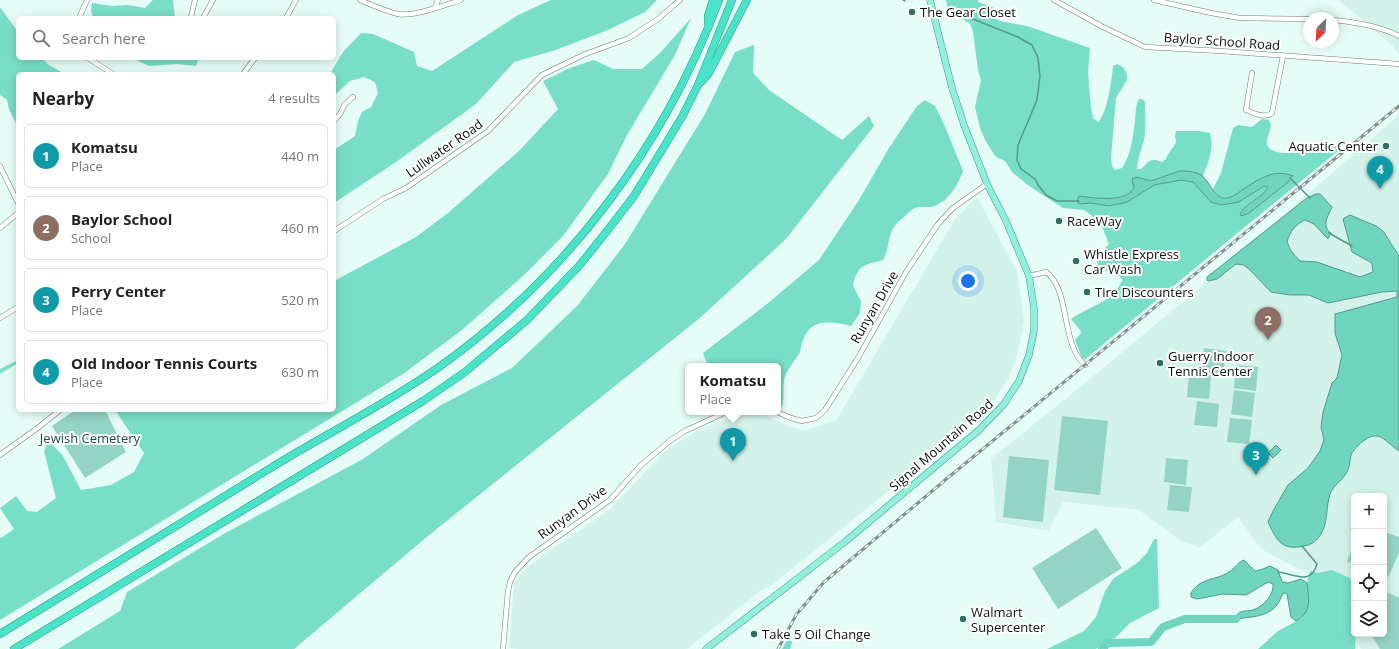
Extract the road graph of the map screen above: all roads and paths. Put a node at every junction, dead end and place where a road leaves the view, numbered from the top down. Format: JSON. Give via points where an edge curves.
{"nodes":[{"id":1,"x":87,"y":0,"type":"edge"},
{"id":2,"x":195,"y":0,"type":"edge"},
{"id":3,"x":213,"y":0,"type":"edge"},
{"id":4,"x":296,"y":0,"type":"edge"},
{"id":5,"x":360,"y":0,"type":"edge"},
{"id":6,"x":438,"y":0,"type":"edge"},
{"id":7,"x":461,"y":0,"type":"edge"},
{"id":8,"x":680,"y":0,"type":"edge"},
{"id":9,"x":713,"y":0,"type":"edge"},
{"id":10,"x":719,"y":0,"type":"edge"},
{"id":11,"x":732,"y":0,"type":"edge"},
{"id":12,"x":747,"y":0,"type":"edge"},
{"id":13,"x":930,"y":0,"type":"edge"},
{"id":14,"x":1054,"y":0,"type":"edge"},
{"id":15,"x":1154,"y":0,"type":"edge"},
{"id":16,"x":435,"y":8,"type":"junction"},
{"id":17,"x":80,"y":16,"type":"edge"},
{"id":18,"x":191,"y":16,"type":"edge"},
{"id":19,"x":204,"y":16,"type":"edge"},
{"id":20,"x":287,"y":16,"type":"edge"},
{"id":21,"x":1303,"y":19,"type":"edge"},
{"id":22,"x":1339,"y":21,"type":"edge"},
{"id":23,"x":708,"y":29,"type":"junction"},
{"id":24,"x":1399,"y":36,"type":"edge"},
{"id":25,"x":1282,"y":56,"type":"junction"},
{"id":26,"x":91,"y":60,"type":"edge"},
{"id":27,"x":254,"y":60,"type":"edge"},
{"id":28,"x":1399,"y":64,"type":"edge"},
{"id":29,"x":110,"y":72,"type":"edge"},
{"id":30,"x":244,"y":72,"type":"edge"},
{"id":31,"x":1252,"y":73,"type":"dead end"},
{"id":32,"x":698,"y":85,"type":"junction"},
{"id":33,"x":353,"y":97,"type":"dead end"},
{"id":34,"x":336,"y":119,"type":"edge"},
{"id":35,"x":0,"y":166,"type":"edge"},
{"id":36,"x":987,"y":184,"type":"junction"},
{"id":37,"x":16,"y":199,"type":"edge"},
{"id":38,"x":16,"y":215,"type":"edge"},
{"id":39,"x":0,"y":228,"type":"edge"},
{"id":40,"x":336,"y":230,"type":"edge"},
{"id":41,"x":1029,"y":276,"type":"junction"},
{"id":42,"x":16,"y":308,"type":"edge"},
{"id":43,"x":0,"y":318,"type":"edge"},
{"id":44,"x":1085,"y":365,"type":"dead end"},
{"id":45,"x":58,"y":412,"type":"edge"},
{"id":46,"x":781,"y":414,"type":"edge"},
{"id":47,"x":720,"y":415,"type":"edge"},
{"id":48,"x":0,"y":455,"type":"edge"},
{"id":49,"x":0,"y":634,"type":"edge"},
{"id":50,"x":14,"y":649,"type":"edge"},
{"id":51,"x":503,"y":649,"type":"edge"},
{"id":52,"x":706,"y":649,"type":"edge"}],
"edges":[{"from":1,"to":17,"type":"street"},
{"from":2,"to":18,"type":"street"},
{"from":3,"to":19,"type":"street"},
{"from":4,"to":20,"type":"street"},
{"from":5,"to":16,"type":"street","via":[[399,14],[418,13]]},
{"from":6,"to":16,"type":"street"},
{"from":7,"to":16,"type":"street"},
{"from":8,"to":40,"type":"street","name":"Lullwater Road","via":[[658,19],[629,38],[583,55],[542,75],[488,132],[406,188],[383,199]]},
{"from":9,"to":23,"type":"highway","via":[[708,16]]},
{"from":10,"to":23,"type":"highway"},
{"from":11,"to":32,"type":"highway"},
{"from":12,"to":32,"type":"highway","via":[[709,73]]},
{"from":13,"to":36,"type":"main road","name":"Signal Mountain Road","via":[[964,125]]},
{"from":14,"to":25,"type":"street","name":"Baylor School Road","via":[[1145,47]]},
{"from":15,"to":21,"type":"street","via":[[1240,18]]},
{"from":22,"to":24,"type":"street","via":[[1369,25]]},
{"from":23,"to":49,"type":"highway","via":[[667,114],[646,150],[612,198],[553,268],[494,324],[437,368],[396,394],[283,460]]},
{"from":25,"to":28,"type":"street","name":"Baylor School Road"},
{"from":25,"to":31,"type":"street","via":[[1272,113],[1269,116],[1246,110]]},
{"from":26,"to":29,"type":"street"},
{"from":27,"to":30,"type":"street"},
{"from":32,"to":50,"type":"highway","via":[[682,117],[634,196],[551,296],[498,345],[423,401]]},
{"from":33,"to":34,"type":"street"},
{"from":35,"to":37,"type":"street"},
{"from":36,"to":41,"type":"main road","name":"Signal Mountain Road"},
{"from":36,"to":46,"type":"street","name":"Runyan Drive","via":[[953,208],[938,224],[906,272],[858,358],[825,410],[816,418],[802,421]]},
{"from":38,"to":39,"type":"street"},
{"from":41,"to":44,"type":"street","via":[[1046,272],[1051,276],[1059,292],[1076,354]]},
{"from":41,"to":52,"type":"main road","name":"Signal Mountain Road","via":[[1034,308],[1034,331],[1029,355],[1019,381],[1004,404],[979,430],[846,541]]},
{"from":42,"to":43,"type":"street"},
{"from":45,"to":48,"type":"street"},
{"from":47,"to":51,"type":"street","name":"Runyan Drive","via":[[671,440],[641,465],[610,500],[521,565],[510,582],[508,591]]}]}
